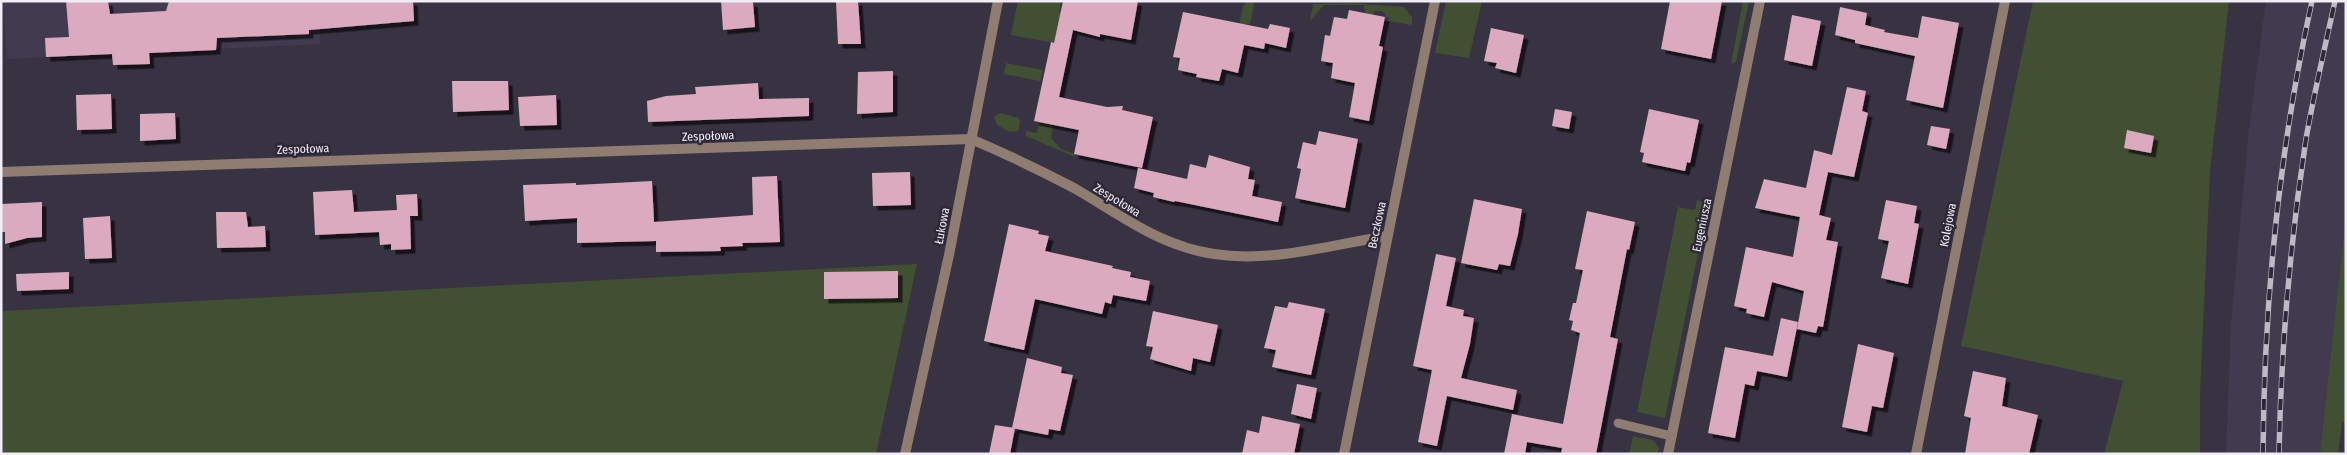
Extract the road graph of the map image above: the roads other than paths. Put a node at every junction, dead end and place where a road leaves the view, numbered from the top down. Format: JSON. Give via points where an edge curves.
{"nodes":[{"id":1,"x":998,"y":1,"type":"edge"},
{"id":2,"x":1435,"y":1,"type":"edge"},
{"id":3,"x":1760,"y":1,"type":"edge"},
{"id":4,"x":2005,"y":1,"type":"edge"},
{"id":5,"x":971,"y":139,"type":"junction"},
{"id":6,"x":1,"y":172,"type":"edge"},
{"id":7,"x":1387,"y":236,"type":"junction"},
{"id":8,"x":1618,"y":423,"type":"dead end"},
{"id":9,"x":1672,"y":436,"type":"junction"},
{"id":10,"x":905,"y":454,"type":"edge"},
{"id":11,"x":1344,"y":454,"type":"edge"},
{"id":12,"x":1668,"y":454,"type":"edge"},
{"id":13,"x":1916,"y":454,"type":"edge"}],
"edges":[{"from":1,"to":5,"type":"street","name":"Łukowa"},
{"from":2,"to":7,"type":"street","name":"Beczkowa"},
{"from":3,"to":9,"type":"street","name":"Eugeniusza"},
{"from":4,"to":13,"type":"street","name":"Kolejowa"},
{"from":5,"to":6,"type":"street","name":"Zespołowa"},
{"from":5,"to":7,"type":"street","name":"Zespołowa","via":[[1014,157],[1074,188],[1157,238],[1186,249],[1215,255],[1253,256]]},
{"from":5,"to":10,"type":"street","name":"Łukowa"},
{"from":7,"to":11,"type":"street","name":"Beczkowa"},
{"from":8,"to":9,"type":"lane"},
{"from":9,"to":12,"type":"street","name":"Eugeniusza"}]}
